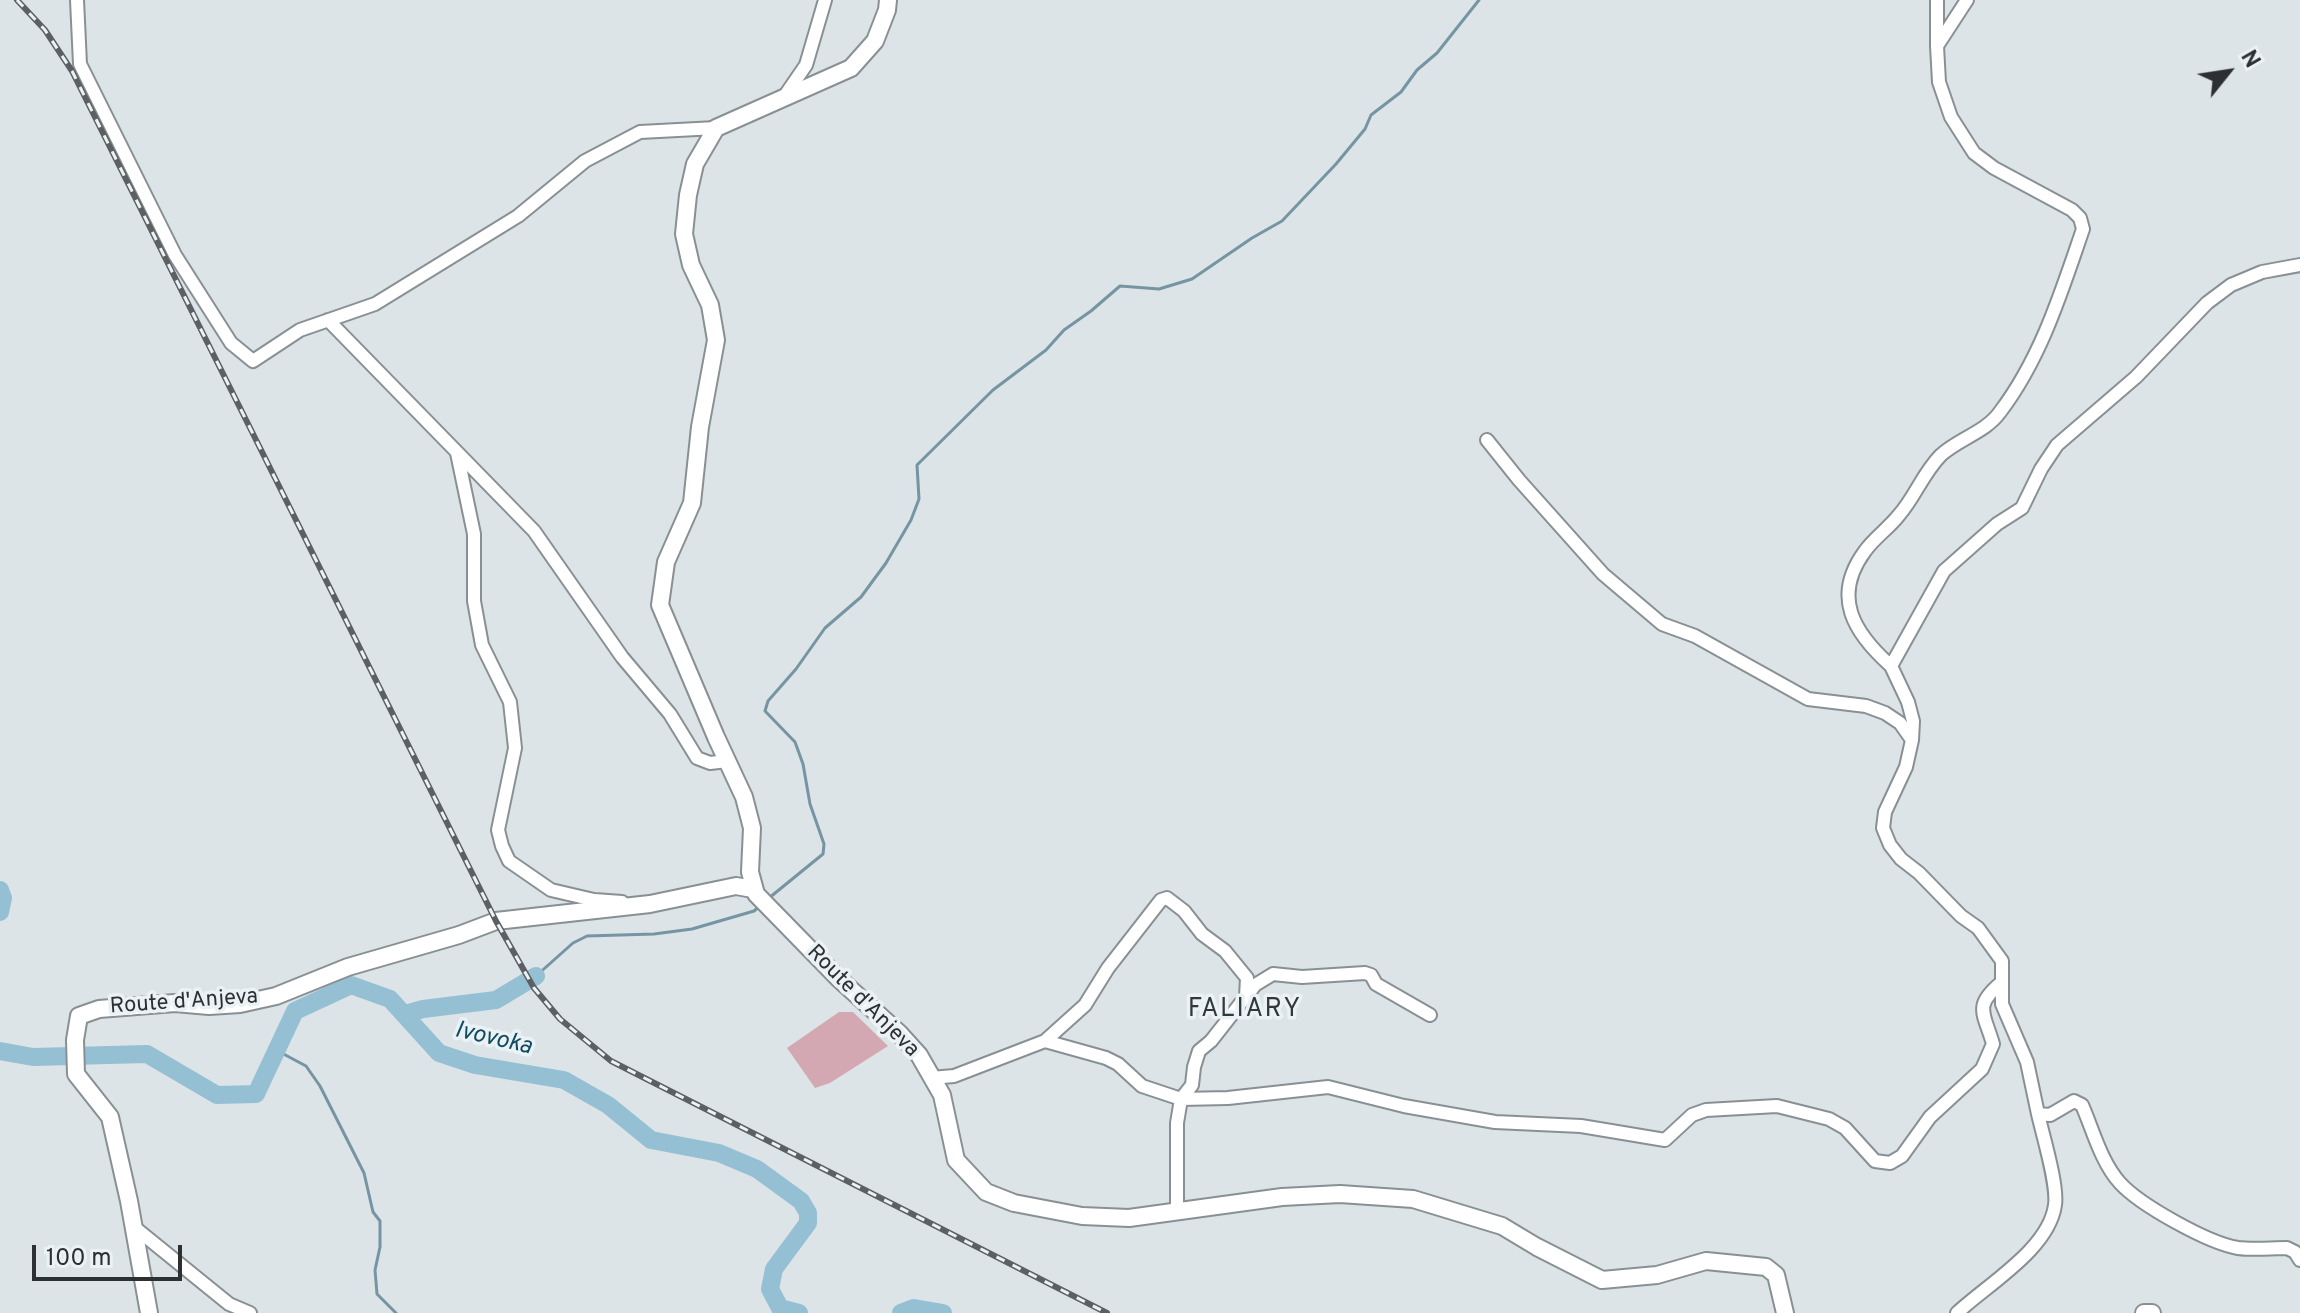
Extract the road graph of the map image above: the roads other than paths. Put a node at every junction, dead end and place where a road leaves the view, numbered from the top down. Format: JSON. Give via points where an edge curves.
{"nodes":[{"id":1,"x":77,"y":0,"type":"edge"},
{"id":2,"x":825,"y":0,"type":"edge"},
{"id":3,"x":888,"y":0,"type":"edge"},
{"id":4,"x":1937,"y":0,"type":"edge"},
{"id":5,"x":1967,"y":0,"type":"edge"},
{"id":6,"x":1937,"y":46,"type":"junction"},
{"id":7,"x":782,"y":100,"type":"junction"},
{"id":8,"x":716,"y":128,"type":"junction"},
{"id":9,"x":2300,"y":265,"type":"edge"},
{"id":10,"x":328,"y":320,"type":"junction"},
{"id":11,"x":1487,"y":440,"type":"dead end"},
{"id":12,"x":457,"y":453,"type":"junction"},
{"id":13,"x":1891,"y":666,"type":"junction"},
{"id":14,"x":1912,"y":740,"type":"junction"},
{"id":15,"x":727,"y":761,"type":"junction"},
{"id":16,"x":750,"y":861,"type":"junction"},
{"id":17,"x":718,"y":889,"type":"junction"},
{"id":18,"x":759,"y":896,"type":"junction"},
{"id":19,"x":650,"y":904,"type":"junction"},
{"id":20,"x":2001,"y":983,"type":"junction"},
{"id":21,"x":1246,"y":997,"type":"junction"},
{"id":22,"x":1430,"y":1015,"type":"dead end"},
{"id":23,"x":1045,"y":1041,"type":"junction"},
{"id":24,"x":931,"y":1078,"type":"junction"},
{"id":25,"x":1181,"y":1099,"type":"junction"},
{"id":26,"x":2038,"y":1114,"type":"junction"},
{"id":27,"x":1177,"y":1213,"type":"junction"},
{"id":28,"x":134,"y":1227,"type":"junction"},
{"id":29,"x":2300,"y":1260,"type":"edge"},
{"id":30,"x":149,"y":1313,"type":"edge"},
{"id":31,"x":250,"y":1313,"type":"edge"},
{"id":32,"x":1785,"y":1313,"type":"edge"},
{"id":33,"x":1957,"y":1313,"type":"edge"},
{"id":34,"x":2144,"y":1313,"type":"edge"},
{"id":35,"x":2152,"y":1313,"type":"edge"}],
"edges":[{"from":1,"to":10,"type":"street","via":[[80,64],[175,255],[231,343],[253,361],[300,330]]},
{"from":2,"to":7,"type":"street","via":[[806,65]]},
{"from":3,"to":7,"type":"street","via":[[875,41],[851,68]]},
{"from":4,"to":6,"type":"street"},
{"from":5,"to":6,"type":"street"},
{"from":6,"to":13,"type":"street","via":[[1941,90],[1974,153],[2072,210],[2083,229],[2052,321],[2000,414],[1931,466],[1900,514],[1865,550],[1849,580],[1848,607],[1862,637]]},
{"from":7,"to":8,"type":"street"},
{"from":8,"to":10,"type":"street","via":[[640,132],[585,161],[518,216],[375,304]]},
{"from":8,"to":15,"type":"street","via":[[695,164],[684,234],[691,265],[710,305],[716,340],[692,503],[666,562],[660,605]]},
{"from":9,"to":13,"type":"street","via":[[2231,285],[2057,445],[2022,508],[1944,571]]},
{"from":10,"to":12,"type":"street"},
{"from":11,"to":14,"type":"street","via":[[1603,574],[1662,624],[1695,636],[1808,699],[1885,713]]},
{"from":12,"to":15,"type":"street","via":[[534,531],[697,758]]},
{"from":12,"to":19,"type":"street","via":[[474,534],[474,601],[482,645],[510,702],[515,748],[498,830],[502,846],[509,861],[551,890]]},
{"from":13,"to":14,"type":"street","via":[[1913,721]]},
{"from":14,"to":20,"type":"street","via":[[1883,828],[1901,859],[1978,928],[2002,961]]},
{"from":15,"to":16,"type":"street","via":[[752,828]]},
{"from":16,"to":17,"type":"street"},
{"from":16,"to":18,"type":"street"},
{"from":17,"to":18,"type":"street","name":"Route d'Anjeva","via":[[736,886]]},
{"from":17,"to":19,"type":"street","name":"Route d'Anjeva"},
{"from":18,"to":24,"type":"street","name":"Route d'Anjeva","via":[[900,1034]]},
{"from":19,"to":28,"type":"street","name":"Route d'Anjeva","via":[[496,921],[240,1004],[175,1003],[99,1009],[79,1016],[76,1074],[110,1117]]},
{"from":20,"to":25,"type":"street","via":[[1981,1005],[1993,1044],[1982,1069],[1890,1163],[1875,1161],[1845,1128],[1829,1119],[1777,1106],[1706,1110],[1692,1115],[1665,1140],[1581,1126],[1495,1122],[1328,1087]]},
{"from":20,"to":26,"type":"street","via":[[2002,1004],[2027,1062]]},
{"from":21,"to":22,"type":"street","via":[[1273,974],[1365,973]]},
{"from":21,"to":23,"type":"street","via":[[1247,978],[1235,962],[1167,898],[1108,968],[1085,1005]]},
{"from":21,"to":25,"type":"street","via":[[1199,1051],[1192,1085]]},
{"from":23,"to":24,"type":"street","via":[[954,1076]]},
{"from":23,"to":25,"type":"street","via":[[1106,1058],[1142,1086]]},
{"from":24,"to":27,"type":"street","name":"Route d'Anjeva","via":[[942,1095],[956,1160],[986,1192],[1082,1216]]},
{"from":25,"to":27,"type":"street"},
{"from":26,"to":29,"type":"street","via":[[2050,1115],[2074,1101],[2082,1105],[2120,1184],[2166,1217],[2235,1247],[2287,1248]]},
{"from":26,"to":33,"type":"street","via":[[2056,1203],[2051,1220],[2029,1252]]},
{"from":27,"to":32,"type":"street","name":"Route d'Anjeva","via":[[1282,1197],[1413,1199],[1502,1226],[1602,1280],[1657,1275],[1706,1261],[1766,1267],[1776,1275]]},
{"from":28,"to":30,"type":"street"},
{"from":28,"to":31,"type":"street","via":[[229,1304]]},
{"from":34,"to":35,"type":"street"}]}
